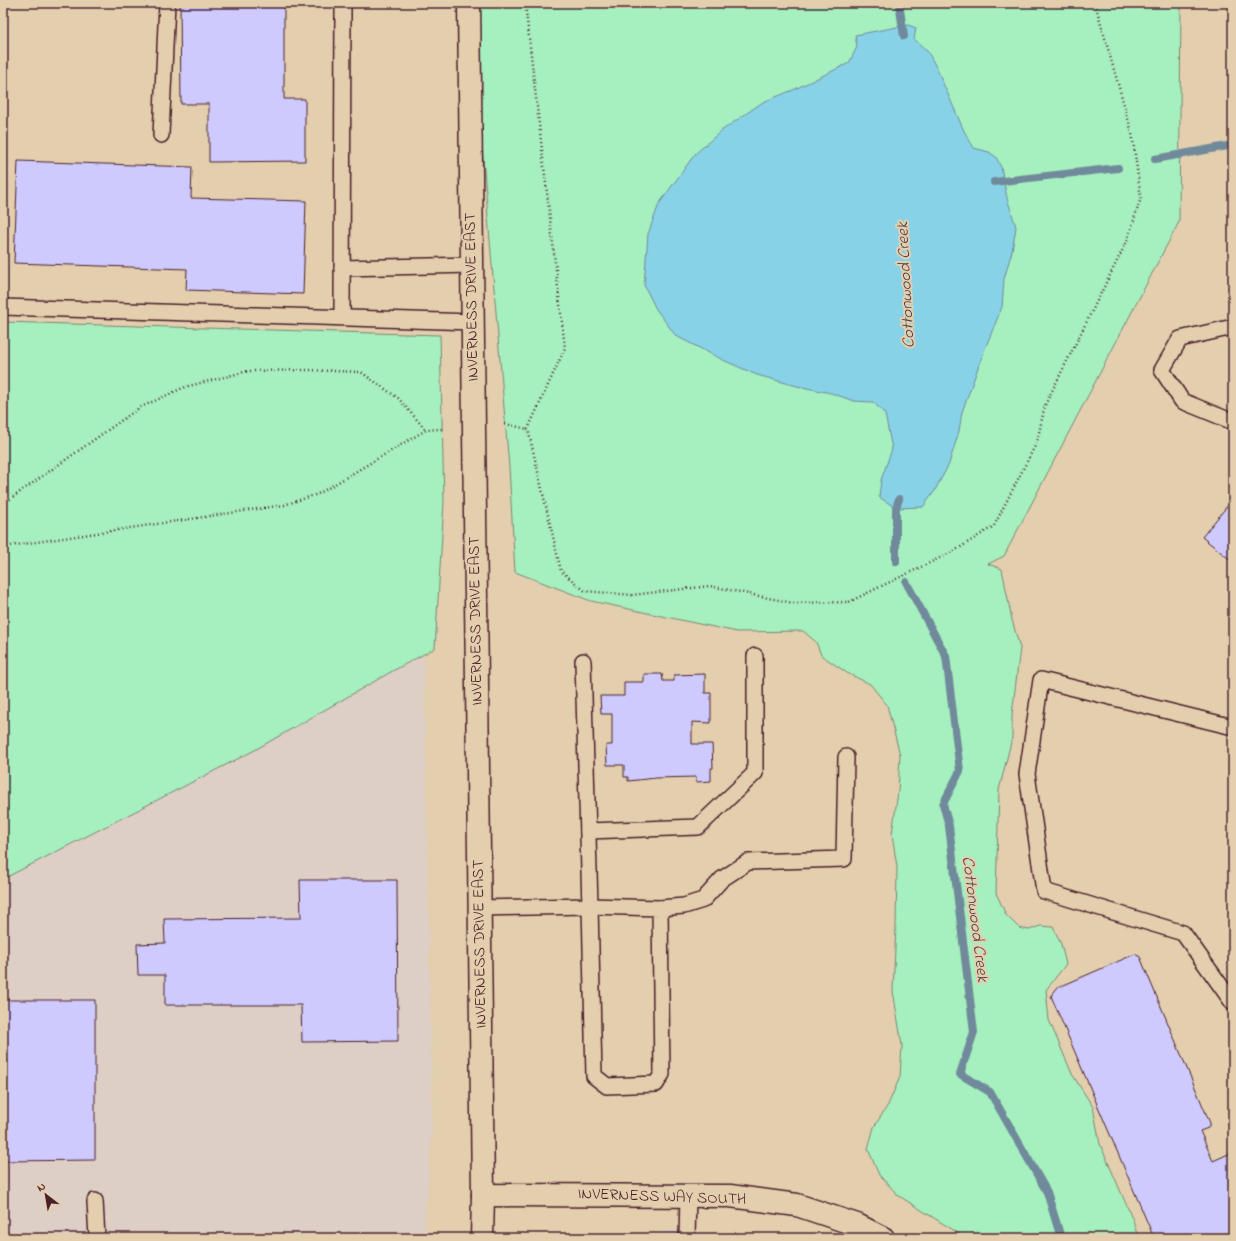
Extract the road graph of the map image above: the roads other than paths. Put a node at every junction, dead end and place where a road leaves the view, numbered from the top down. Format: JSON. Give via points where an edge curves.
{"nodes":[{"id":1,"x":167,"y":3,"type":"edge"},
{"id":2,"x":343,"y":3,"type":"edge"},
{"id":3,"x":469,"y":3,"type":"edge"},
{"id":4,"x":161,"y":135,"type":"dead end"},
{"id":5,"x":472,"y":265,"type":"junction"},
{"id":6,"x":342,"y":268,"type":"junction"},
{"id":7,"x":3,"y":307,"type":"edge"},
{"id":8,"x":342,"y":317,"type":"junction"},
{"id":9,"x":473,"y":322,"type":"junction"},
{"id":10,"x":1233,"y":327,"type":"edge"},
{"id":11,"x":1233,"y":419,"type":"edge"},
{"id":12,"x":755,"y":656,"type":"dead end"},
{"id":13,"x":583,"y":661,"type":"dead end"},
{"id":14,"x":1233,"y":727,"type":"edge"},
{"id":15,"x":846,"y":757,"type":"dead end"},
{"id":16,"x":588,"y":831,"type":"junction"},
{"id":17,"x":590,"y":906,"type":"junction"},
{"id":18,"x":480,"y":908,"type":"junction"},
{"id":19,"x":660,"y":908,"type":"junction"},
{"id":20,"x":1233,"y":1003,"type":"edge"},
{"id":21,"x":483,"y":1195,"type":"junction"},
{"id":22,"x":688,"y":1196,"type":"junction"},
{"id":23,"x":95,"y":1201,"type":"dead end"},
{"id":24,"x":97,"y":1238,"type":"edge"},
{"id":25,"x":482,"y":1238,"type":"edge"},
{"id":26,"x":687,"y":1238,"type":"edge"},
{"id":27,"x":883,"y":1238,"type":"edge"}],
"edges":[{"from":1,"to":4,"type":"lane"},
{"from":2,"to":6,"type":"lane"},
{"from":3,"to":5,"type":"main road","name":"INVERNESS DRIVE EAST"},
{"from":5,"to":6,"type":"lane"},
{"from":5,"to":9,"type":"main road","name":"INVERNESS DRIVE EAST"},
{"from":6,"to":8,"type":"lane"},
{"from":7,"to":8,"type":"lane"},
{"from":8,"to":9,"type":"lane"},
{"from":9,"to":18,"type":"main road","name":"INVERNESS DRIVE EAST"},
{"from":10,"to":11,"type":"lane","via":[[1180,339],[1162,370],[1182,401],[1231,421]]},
{"from":12,"to":16,"type":"lane","via":[[755,773],[698,827]]},
{"from":13,"to":16,"type":"lane"},
{"from":14,"to":20,"type":"lane","via":[[1041,680],[1027,774],[1044,891],[1183,933]]},
{"from":15,"to":19,"type":"lane","via":[[844,859],[748,862],[722,879],[703,900],[684,906]]},
{"from":16,"to":17,"type":"lane"},
{"from":17,"to":18,"type":"lane"},
{"from":17,"to":19,"type":"lane"},
{"from":17,"to":19,"type":"lane","via":[[594,1076],[607,1086],[656,1084],[662,1074]]},
{"from":18,"to":21,"type":"main road","name":"INVERNESS DRIVE EAST"},
{"from":21,"to":22,"type":"main road","name":"INVERNESS WAY SOUTH"},
{"from":21,"to":25,"type":"main road","name":"INVERNESS DRIVE EAST"},
{"from":22,"to":26,"type":"lane"},
{"from":22,"to":27,"type":"main road","name":"INVERNESS WAY SOUTH","via":[[730,1196],[797,1205],[857,1225]]},
{"from":23,"to":24,"type":"lane"}]}
